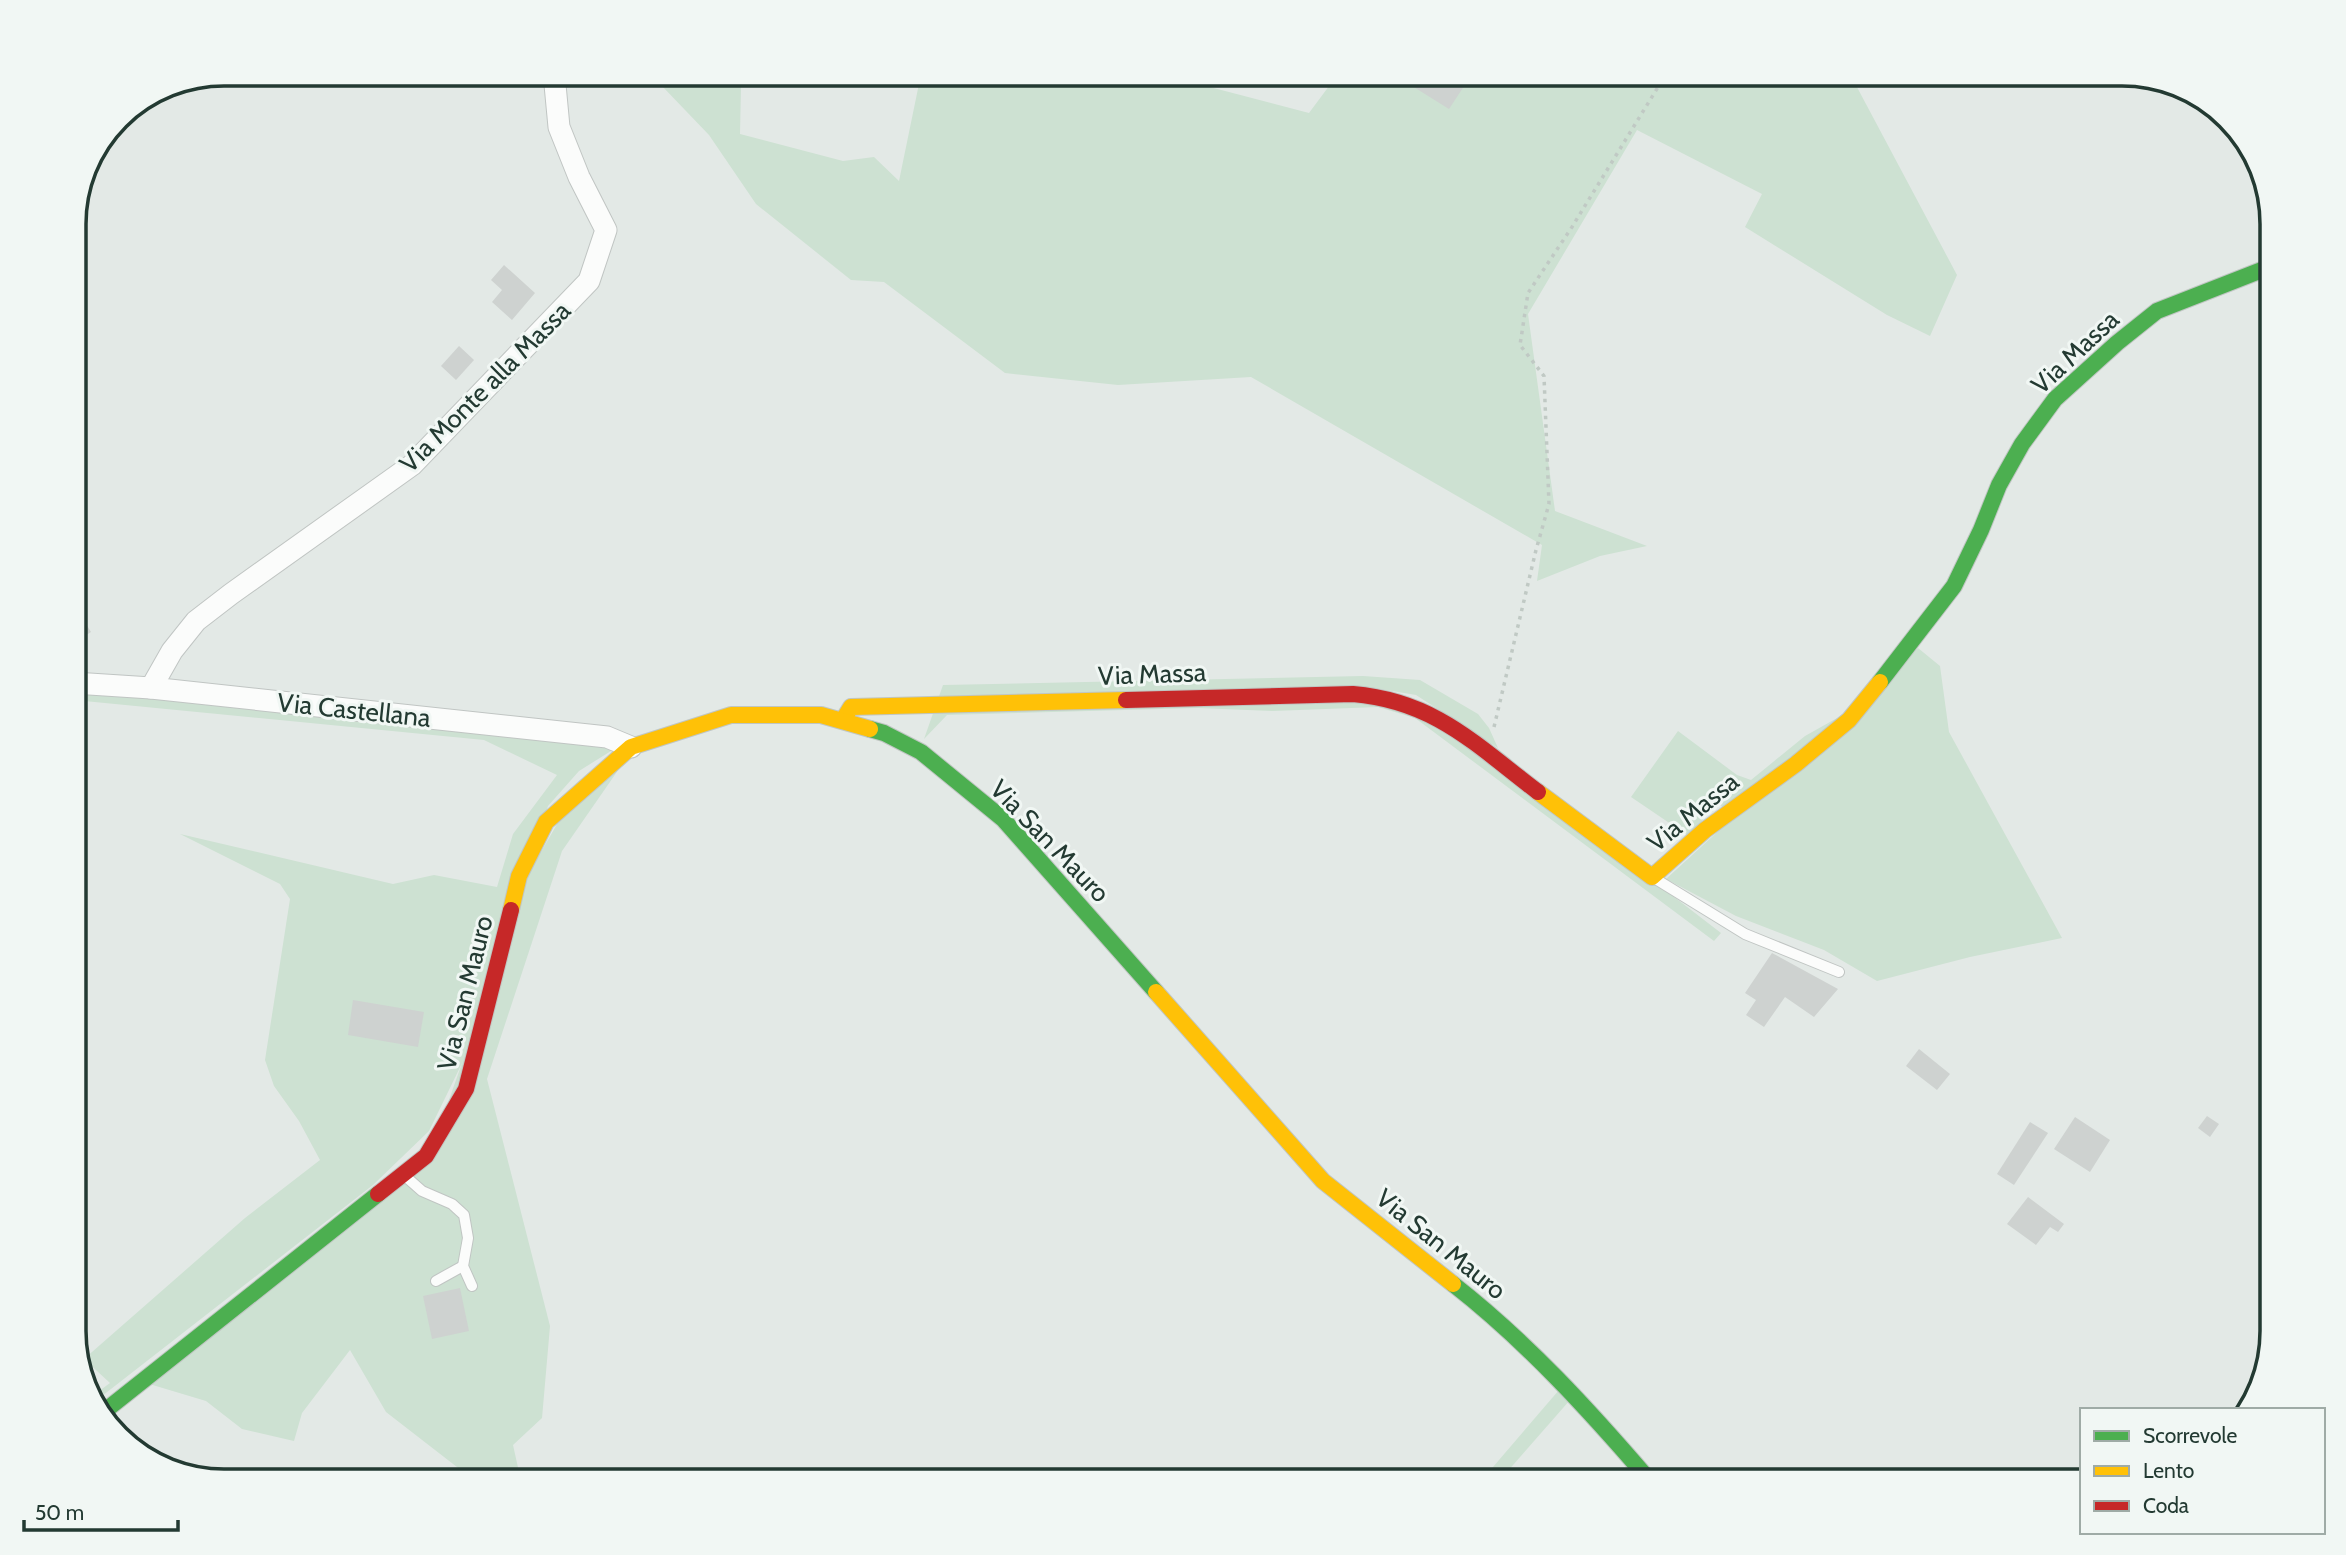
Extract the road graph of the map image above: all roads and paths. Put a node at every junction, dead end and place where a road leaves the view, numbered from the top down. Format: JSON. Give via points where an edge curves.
{"nodes":[{"id":1,"x":555,"y":86,"type":"edge"},
{"id":2,"x":1658,"y":86,"type":"edge"},
{"id":3,"x":2260,"y":271,"type":"edge"},
{"id":4,"x":86,"y":684,"type":"edge"},
{"id":5,"x":151,"y":688,"type":"junction"},
{"id":6,"x":843,"y":720,"type":"junction"},
{"id":7,"x":631,"y":747,"type":"junction"},
{"id":8,"x":1488,"y":753,"type":"junction"},
{"id":9,"x":1652,"y":877,"type":"junction"},
{"id":10,"x":1839,"y":972,"type":"dead end"},
{"id":11,"x":403,"y":1174,"type":"junction"},
{"id":12,"x":463,"y":1266,"type":"junction"},
{"id":13,"x":436,"y":1281,"type":"dead end"},
{"id":14,"x":472,"y":1286,"type":"dead end"},
{"id":15,"x":109,"y":1408,"type":"edge"},
{"id":16,"x":1639,"y":1469,"type":"edge"}],
"edges":[{"from":1,"to":5,"type":"street","name":"Via Monte alla Massa","via":[[559,127],[606,230],[589,281],[412,465],[196,621],[172,650]]},
{"from":2,"to":8,"type":"path","via":[[1528,293],[1520,345],[1545,376],[1549,504]]},
{"from":3,"to":9,"type":"main road","name":"Via Massa","via":[[2157,311],[2055,399],[1999,485],[1954,586],[1850,720],[1705,830]]},
{"from":4,"to":5,"type":"street","name":"Via Castellana"},
{"from":5,"to":7,"type":"street","name":"Via Castellana","via":[[607,737]]},
{"from":6,"to":7,"type":"main road","name":"Via San Mauro","via":[[821,715],[732,715]]},
{"from":6,"to":8,"type":"main road","name":"Via Massa","via":[[851,707],[1379,695],[1427,710]]},
{"from":6,"to":16,"type":"main road","name":"Via San Mauro","via":[[884,733],[921,752],[1003,819],[1323,1181],[1483,1307],[1592,1414]]},
{"from":7,"to":11,"type":"main road","name":"Via San Mauro","via":[[546,822],[519,876],[466,1089],[426,1156]]},
{"from":8,"to":9,"type":"main road","name":"Via Massa"},
{"from":9,"to":10,"type":"lane","via":[[1745,934]]},
{"from":11,"to":12,"type":"lane","via":[[422,1191],[452,1204],[464,1215],[468,1238]]},
{"from":11,"to":15,"type":"main road","name":"Via San Mauro"},
{"from":12,"to":13,"type":"lane"},
{"from":12,"to":14,"type":"lane"}]}
